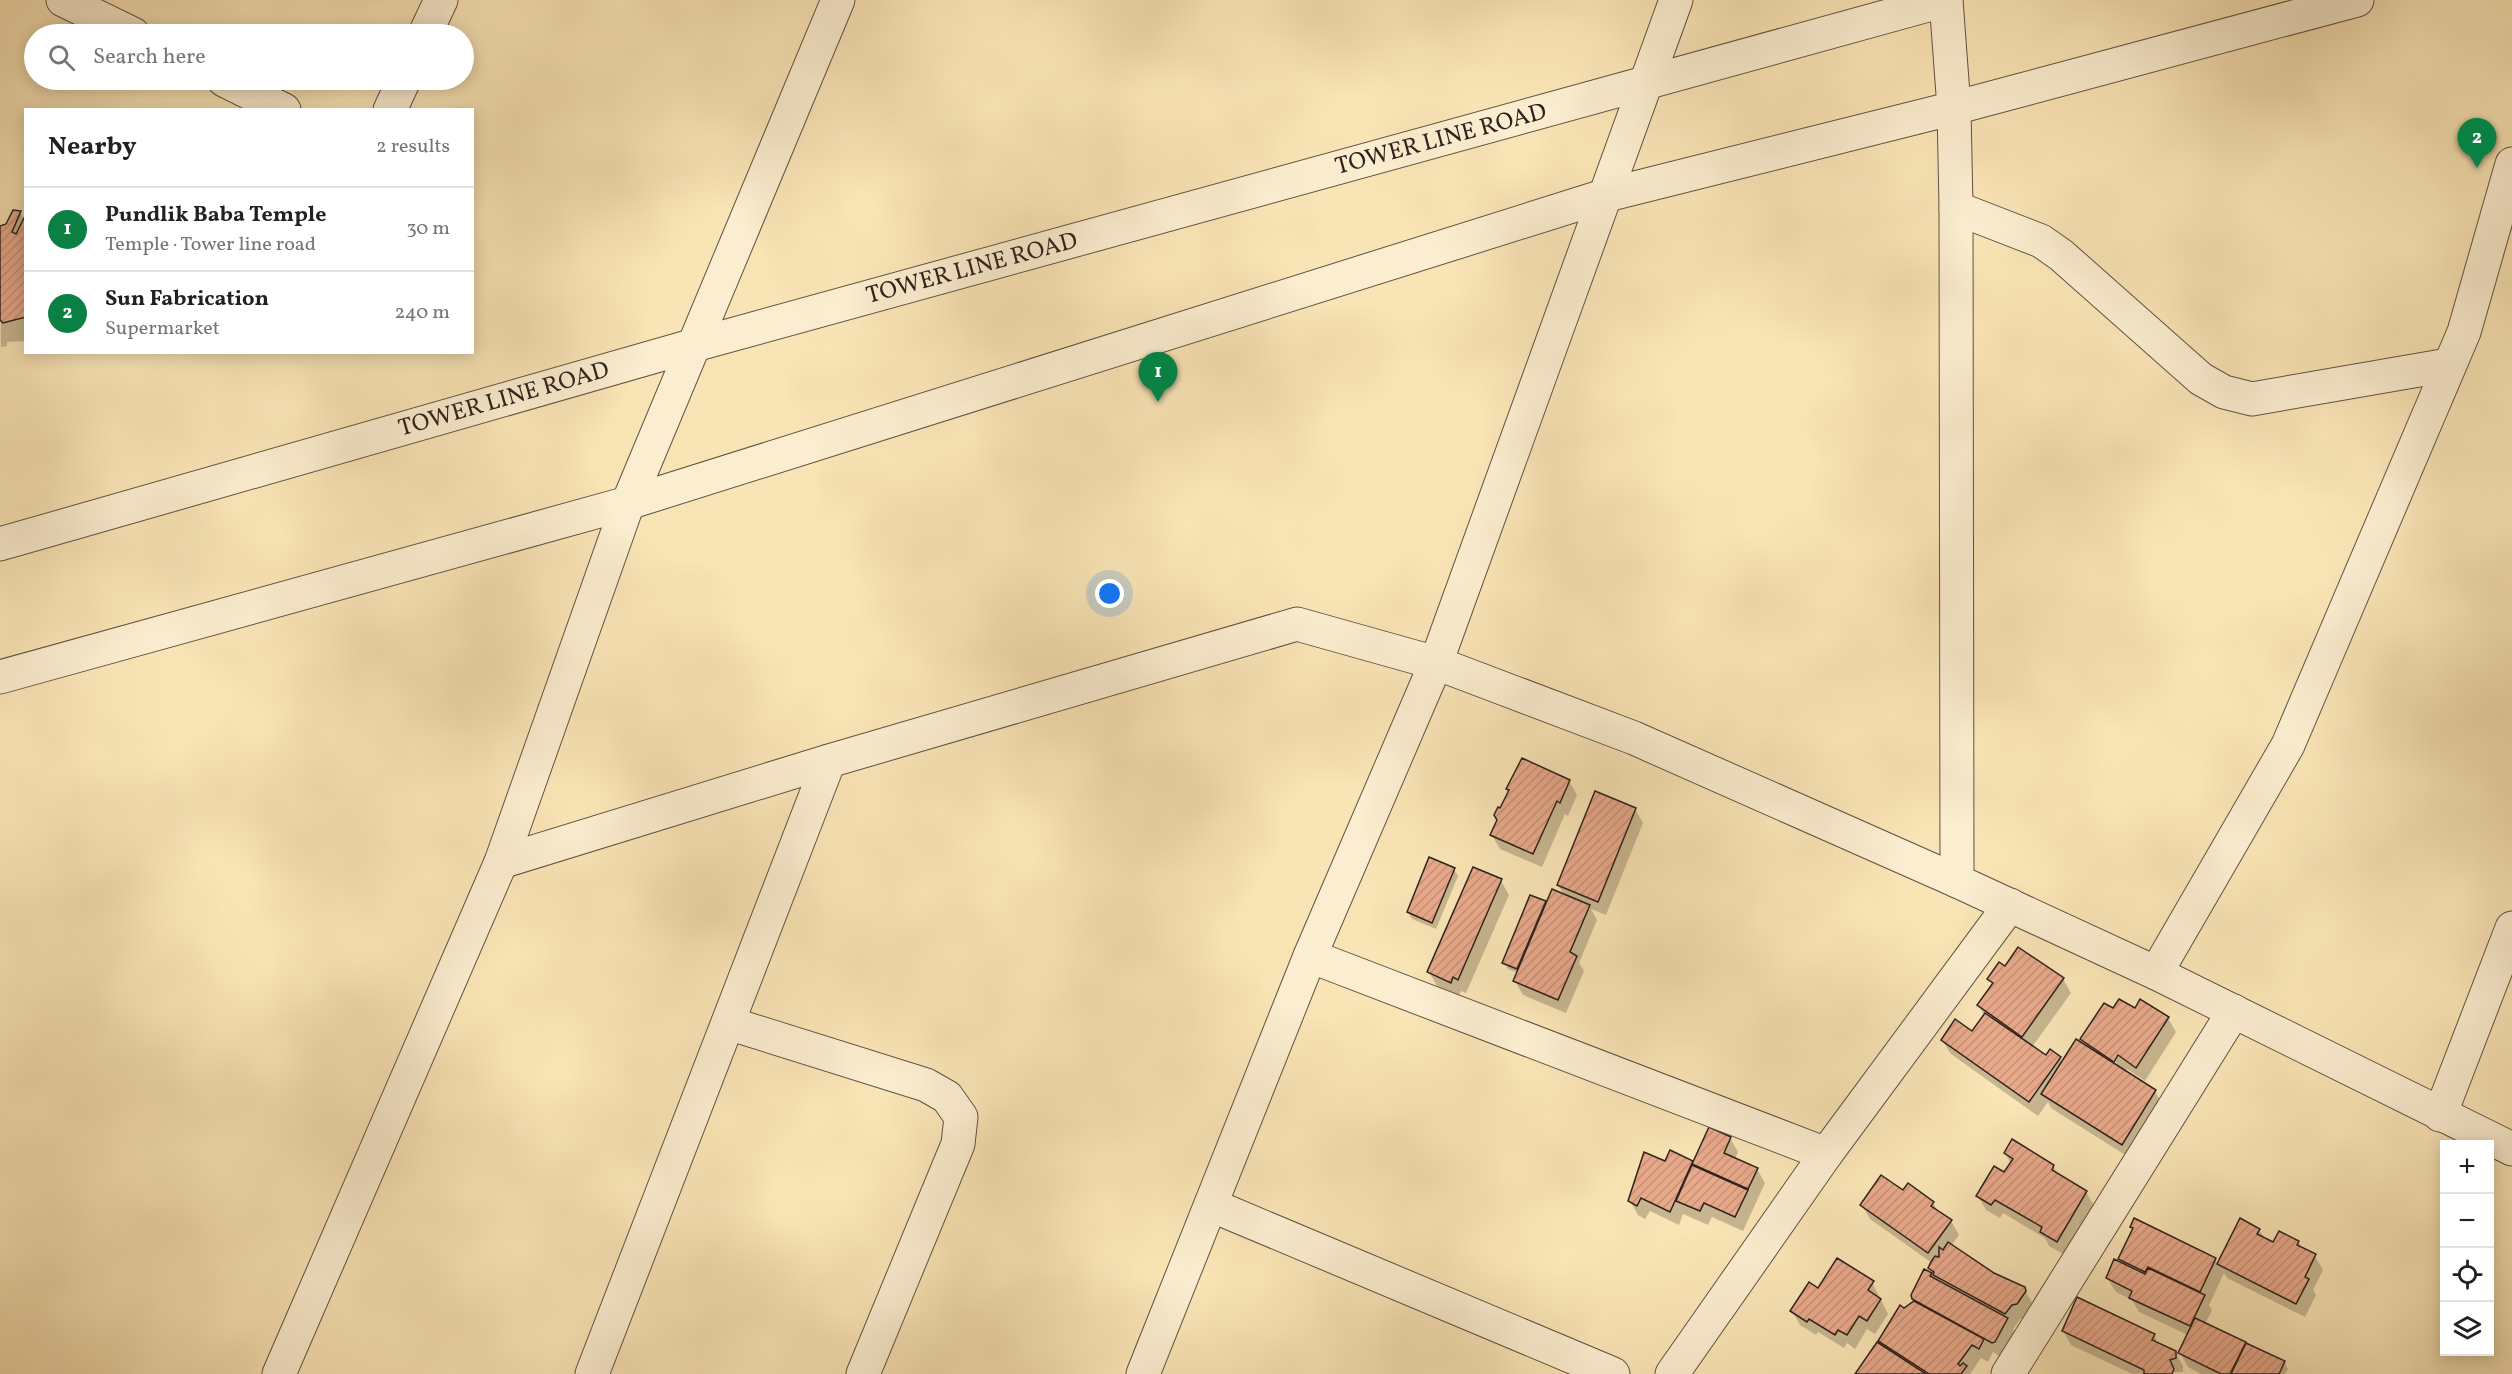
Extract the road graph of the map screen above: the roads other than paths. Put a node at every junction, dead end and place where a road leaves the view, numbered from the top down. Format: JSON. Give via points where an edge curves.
{"nodes":[{"id":1,"x":63,"y":0,"type":"edge"},
{"id":2,"x":441,"y":0,"type":"edge"},
{"id":3,"x":838,"y":0,"type":"edge"},
{"id":4,"x":1676,"y":0,"type":"edge"},
{"id":5,"x":1946,"y":0,"type":"edge"},
{"id":6,"x":2357,"y":0,"type":"edge"},
{"id":7,"x":112,"y":24,"type":"edge"},
{"id":8,"x":430,"y":24,"type":"edge"},
{"id":9,"x":1643,"y":85,"type":"junction"},
{"id":10,"x":244,"y":90,"type":"edge"},
{"id":11,"x":399,"y":90,"type":"edge"},
{"id":12,"x":280,"y":108,"type":"edge"},
{"id":13,"x":391,"y":108,"type":"edge"},
{"id":14,"x":1954,"y":108,"type":"junction"},
{"id":15,"x":2512,"y":164,"type":"edge"},
{"id":16,"x":1607,"y":195,"type":"junction"},
{"id":17,"x":1956,"y":208,"type":"junction"},
{"id":18,"x":692,"y":346,"type":"junction"},
{"id":19,"x":2448,"y":365,"type":"junction"},
{"id":20,"x":628,"y":503,"type":"junction"},
{"id":21,"x":0,"y":544,"type":"edge"},
{"id":22,"x":1436,"y":663,"type":"junction"},
{"id":23,"x":0,"y":677,"type":"edge"},
{"id":24,"x":829,"y":761,"type":"junction"},
{"id":25,"x":501,"y":862,"type":"junction"},
{"id":26,"x":1956,"y":881,"type":"junction"},
{"id":27,"x":2010,"y":905,"type":"junction"},
{"id":28,"x":2512,"y":928,"type":"edge"},
{"id":29,"x":1310,"y":956,"type":"junction"},
{"id":30,"x":2156,"y":973,"type":"junction"},
{"id":31,"x":2234,"y":1011,"type":"junction"},
{"id":32,"x":728,"y":1023,"type":"junction"},
{"id":33,"x":2440,"y":1115,"type":"junction"},
{"id":34,"x":2512,"y":1149,"type":"edge"},
{"id":35,"x":1826,"y":1154,"type":"junction"},
{"id":36,"x":1211,"y":1205,"type":"junction"},
{"id":37,"x":279,"y":1374,"type":"edge"},
{"id":38,"x":592,"y":1374,"type":"edge"},
{"id":39,"x":863,"y":1374,"type":"edge"},
{"id":40,"x":1143,"y":1374,"type":"edge"},
{"id":41,"x":1613,"y":1374,"type":"edge"},
{"id":42,"x":1672,"y":1374,"type":"edge"},
{"id":43,"x":2008,"y":1374,"type":"edge"}],
"edges":[{"from":1,"to":7,"type":"street"},
{"from":2,"to":8,"type":"street"},
{"from":3,"to":18,"type":"street"},
{"from":4,"to":9,"type":"street"},
{"from":5,"to":9,"type":"street","name":"TOWER LINE ROAD"},
{"from":5,"to":14,"type":"street"},
{"from":6,"to":14,"type":"street"},
{"from":9,"to":16,"type":"street"},
{"from":9,"to":18,"type":"street","name":"TOWER LINE ROAD"},
{"from":10,"to":12,"type":"street"},
{"from":11,"to":13,"type":"street"},
{"from":14,"to":16,"type":"street"},
{"from":14,"to":17,"type":"street"},
{"from":15,"to":19,"type":"street","via":[[2464,332]]},
{"from":16,"to":20,"type":"street"},
{"from":16,"to":22,"type":"street"},
{"from":17,"to":19,"type":"street","via":[[2041,241],[2201,379],[2224,392],[2252,399]]},
{"from":17,"to":26,"type":"street"},
{"from":18,"to":20,"type":"street"},
{"from":18,"to":21,"type":"street","name":"TOWER LINE ROAD"},
{"from":19,"to":30,"type":"street","via":[[2288,745]]},
{"from":20,"to":23,"type":"street"},
{"from":20,"to":25,"type":"street"},
{"from":22,"to":24,"type":"street","via":[[1297,624]]},
{"from":22,"to":26,"type":"street","via":[[1634,738]]},
{"from":22,"to":29,"type":"street"},
{"from":24,"to":25,"type":"street"},
{"from":24,"to":32,"type":"street"},
{"from":25,"to":37,"type":"street"},
{"from":26,"to":27,"type":"street"},
{"from":27,"to":30,"type":"street"},
{"from":27,"to":35,"type":"street"},
{"from":28,"to":33,"type":"street"},
{"from":29,"to":35,"type":"street"},
{"from":29,"to":36,"type":"street"},
{"from":30,"to":31,"type":"street"},
{"from":31,"to":33,"type":"street"},
{"from":31,"to":43,"type":"street"},
{"from":32,"to":38,"type":"street"},
{"from":32,"to":39,"type":"street","via":[[926,1085],[947,1097],[961,1118],[958,1144]]},
{"from":33,"to":34,"type":"street"},
{"from":35,"to":42,"type":"street"},
{"from":36,"to":40,"type":"street"},
{"from":36,"to":41,"type":"street"}]}
